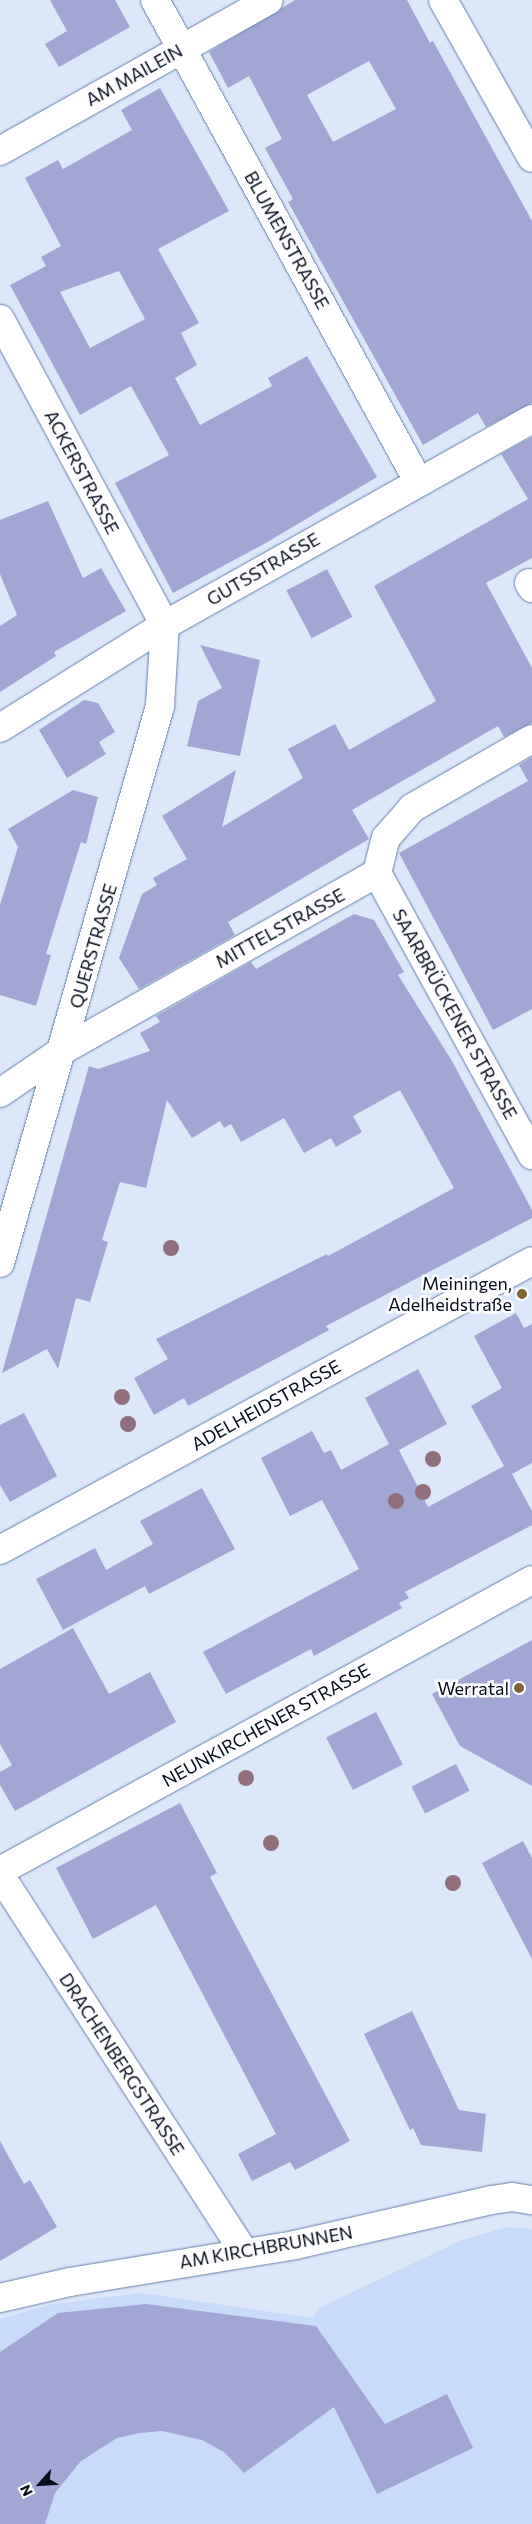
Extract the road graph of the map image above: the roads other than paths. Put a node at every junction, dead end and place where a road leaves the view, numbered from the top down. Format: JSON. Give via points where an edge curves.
{"nodes":[{"id":1,"x":156,"y":0,"type":"edge"},
{"id":2,"x":269,"y":0,"type":"edge"},
{"id":3,"x":443,"y":0,"type":"edge"},
{"id":4,"x":182,"y":48,"type":"junction"},
{"id":5,"x":0,"y":151,"type":"edge"},
{"id":6,"x":532,"y":158,"type":"edge"},
{"id":7,"x":0,"y":319,"type":"edge"},
{"id":8,"x":532,"y":419,"type":"edge"},
{"id":9,"x":418,"y":481,"type":"junction"},
{"id":10,"x":165,"y":625,"type":"junction"},
{"id":11,"x":0,"y":728,"type":"edge"},
{"id":12,"x":532,"y":739,"type":"edge"},
{"id":13,"x":378,"y":873,"type":"junction"},
{"id":14,"x":63,"y":1050,"type":"junction"},
{"id":15,"x":0,"y":1093,"type":"edge"},
{"id":16,"x":532,"y":1156,"type":"edge"},
{"id":17,"x":532,"y":1261,"type":"edge"},
{"id":18,"x":0,"y":1263,"type":"edge"},
{"id":19,"x":0,"y":1550,"type":"edge"},
{"id":20,"x":532,"y":1580,"type":"edge"},
{"id":21,"x":0,"y":1873,"type":"edge"},
{"id":22,"x":532,"y":2200,"type":"edge"},
{"id":23,"x":244,"y":2252,"type":"junction"},
{"id":24,"x":0,"y":2298,"type":"edge"}],
"edges":[{"from":1,"to":4,"type":"street","name":"BLUMENSTRASSE"},
{"from":2,"to":4,"type":"street","name":"AM MAILEIN"},
{"from":3,"to":6,"type":"street"},
{"from":4,"to":5,"type":"street","name":"AM MAILEIN"},
{"from":4,"to":9,"type":"street","name":"BLUMENSTRASSE"},
{"from":7,"to":10,"type":"street","name":"ACKERSTRASSE"},
{"from":8,"to":9,"type":"street","name":"GUTSSTRASSE"},
{"from":9,"to":10,"type":"street","name":"GUTSSTRASSE"},
{"from":10,"to":11,"type":"street","name":"GUTSSTRASSE"},
{"from":10,"to":14,"type":"street","name":"QUERSTRASSE","via":[[160,706]]},
{"from":12,"to":13,"type":"street","via":[[412,808],[386,838]]},
{"from":13,"to":14,"type":"street","name":"MITTELSTRASSE"},
{"from":13,"to":16,"type":"street","name":"SAARBRÜCKENER STRASSE"},
{"from":14,"to":15,"type":"street","name":"MITTELSTRASSE"},
{"from":14,"to":18,"type":"street","name":"QUERSTRASSE"},
{"from":17,"to":19,"type":"street","name":"ADELHEIDSTRASSE"},
{"from":20,"to":21,"type":"street","name":"NEUNKIRCHENER STRASSE"},
{"from":21,"to":23,"type":"street","name":"DRACHENBERGSTRASSE"},
{"from":22,"to":23,"type":"street","name":"AM KIRCHBRUNNEN","via":[[512,2197],[491,2200],[295,2245]]},
{"from":23,"to":24,"type":"street","name":"AM KIRCHBRUNNEN","via":[[70,2282]]}]}
